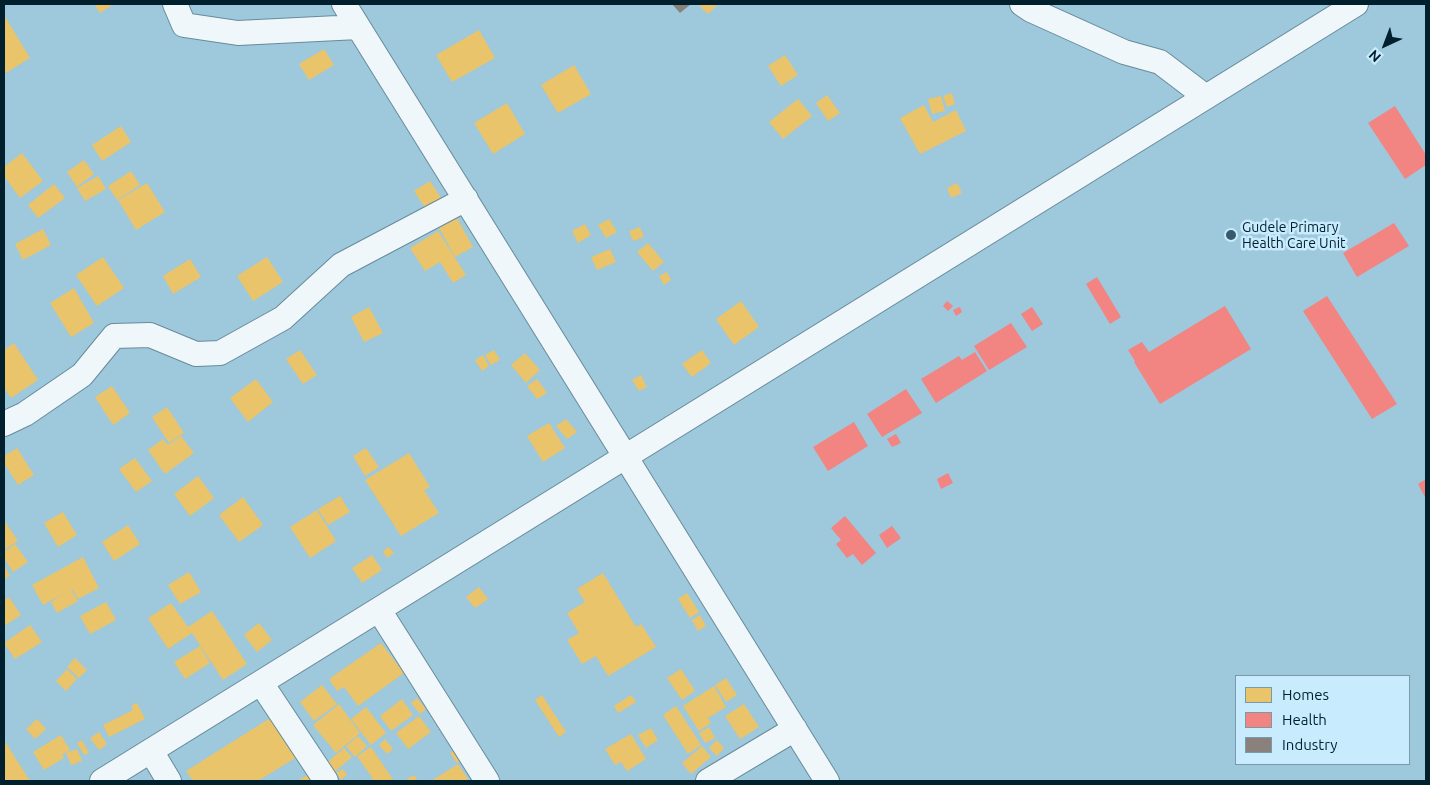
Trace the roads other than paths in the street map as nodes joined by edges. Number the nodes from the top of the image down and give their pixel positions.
1 (176, 4) edge
2 (344, 4) edge
3 (1022, 4) edge
4 (1356, 4) edge
5 (358, 27) junction
6 (1206, 97) junction
7 (466, 199) junction
8 (4, 424) edge
9 (626, 456) junction
10 (379, 610) junction
11 (261, 683) junction
12 (795, 729) junction
13 (151, 751) junction
14 (102, 781) edge
15 (169, 781) edge
16 (326, 781) edge
17 (487, 781) edge
18 (708, 781) edge
19 (827, 781) edge

1 - 5 street
2 - 5 street
3 - 6 street
4 - 6 street
5 - 7 street
6 - 9 street
7 - 8 street
7 - 9 street
9 - 10 street
9 - 12 street
10 - 11 street
10 - 17 street
11 - 13 street
11 - 16 street
12 - 18 street
12 - 19 street
13 - 14 street
13 - 15 street

